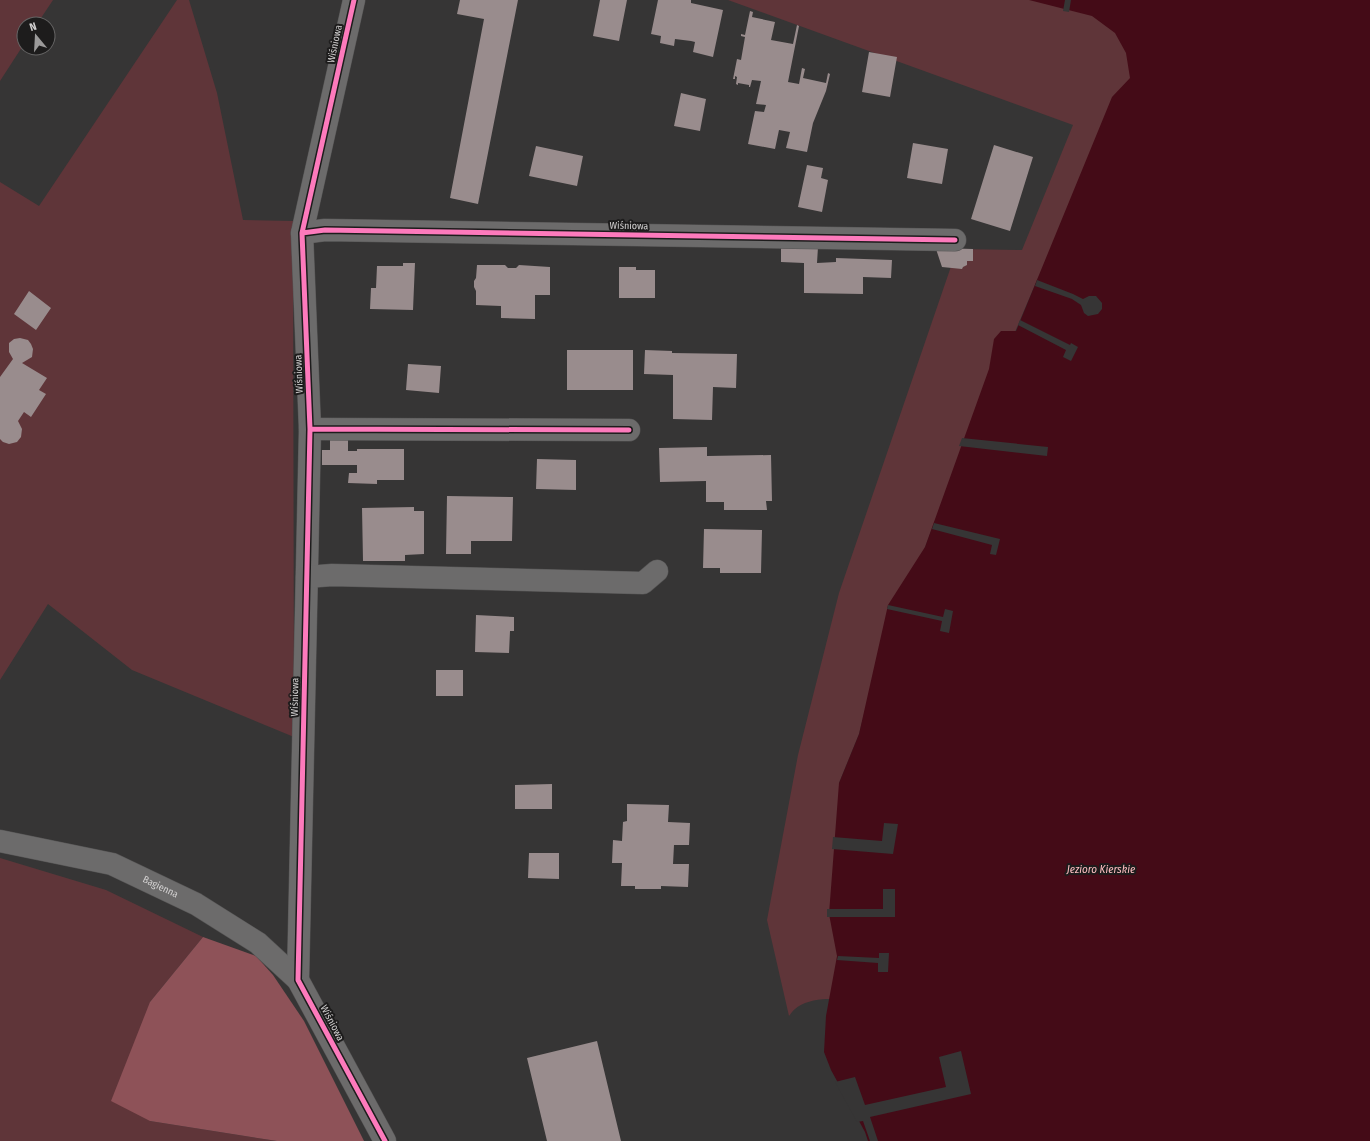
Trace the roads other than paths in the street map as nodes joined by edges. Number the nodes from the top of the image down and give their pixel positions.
1 (354, 0) edge
2 (302, 233) junction
3 (956, 240) dead end
4 (310, 429) junction
5 (629, 430) dead end
6 (657, 571) dead end
7 (307, 577) junction
8 (0, 841) edge
9 (298, 980) junction
10 (384, 1141) edge

1 - 2 street, Wiśniowa
2 - 3 street, Wiśniowa
2 - 4 street, Wiśniowa
4 - 5 street
4 - 7 street, Wiśniowa
6 - 7 street
7 - 9 street, Wiśniowa
8 - 9 street, Bagienna
9 - 10 street, Wiśniowa

